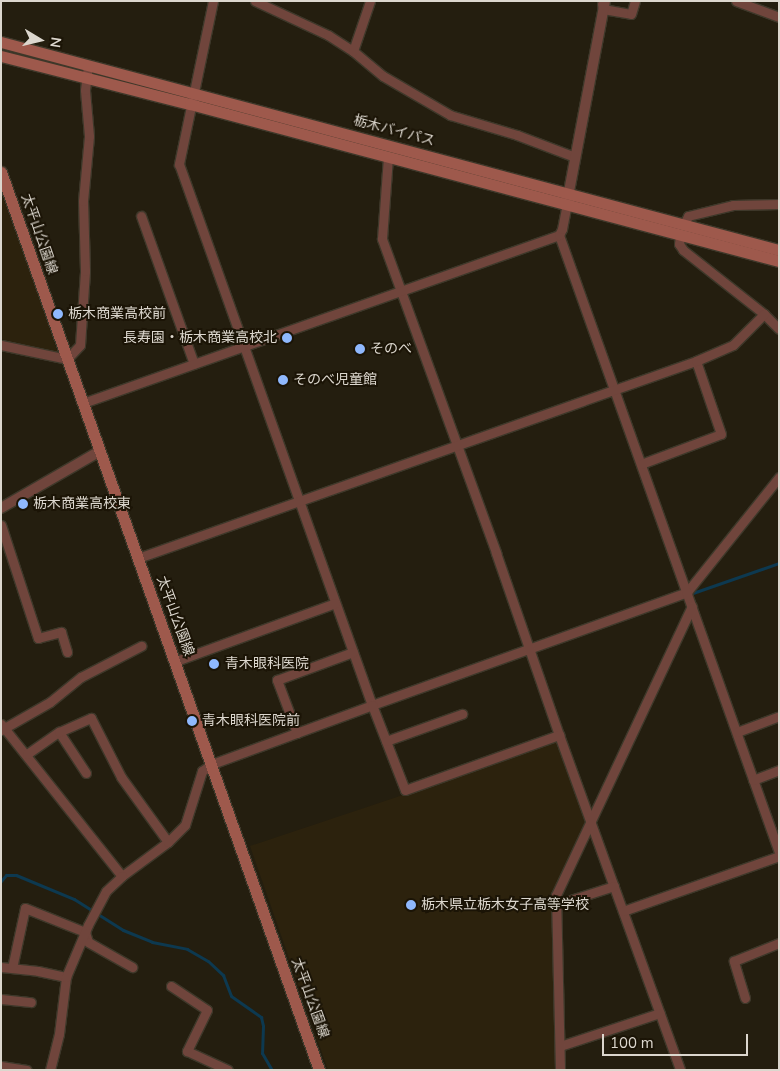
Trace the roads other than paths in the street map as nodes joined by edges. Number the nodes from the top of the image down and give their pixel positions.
1 (212, 1) edge
2 (255, 1) edge
3 (370, 1) edge
4 (635, 1) edge
5 (736, 1) edge
6 (603, 4) edge
7 (779, 17) edge
8 (1, 42) edge
9 (353, 51) junction
10 (1, 56) edge
11 (88, 66) junction
12 (86, 78) junction
13 (192, 99) junction
14 (388, 157) junction
15 (575, 157) junction
16 (1, 172) edge
17 (569, 192) junction
18 (567, 204) junction
19 (779, 204) edge
20 (141, 216) dead end
21 (682, 230) junction
22 (559, 234) junction
23 (779, 250) edge
24 (779, 261) edge
25 (402, 291) junction
26 (764, 314) junction
27 (779, 329) edge
28 (1, 345) edge
29 (245, 346) junction
30 (67, 359) junction
31 (696, 361) junction
32 (194, 364) junction
33 (615, 391) junction
34 (83, 403) junction
35 (457, 447) junction
36 (100, 450) junction
37 (641, 464) junction
38 (779, 477) edge
39 (300, 501) junction
40 (1, 508) edge
41 (1, 525) edge
42 (138, 558) junction
43 (687, 592) junction
44 (335, 603) junction
45 (692, 606) junction
46 (141, 646) dead end
47 (530, 650) junction
48 (68, 652) dead end
49 (353, 652) junction
50 (176, 661) junction
51 (372, 705) junction
52 (462, 714) dead end
53 (777, 717) dead end
54 (2, 727) edge
55 (59, 732) junction
56 (736, 732) junction
57 (298, 733) junction
58 (559, 735) junction
59 (386, 741) junction
60 (27, 754) junction
61 (212, 764) junction
62 (779, 770) edge
63 (86, 772) dead end
64 (754, 780) junction
65 (591, 819) junction
66 (168, 842) junction
67 (779, 852) edge
68 (779, 856) edge
69 (122, 876) junction
70 (614, 886) junction
71 (555, 905) junction
72 (623, 911) junction
73 (85, 932) junction
74 (779, 943) edge
75 (1, 967) edge
76 (132, 967) dead end
77 (12, 968) junction
78 (66, 977) junction
79 (171, 986) dead end
80 (745, 998) dead end
81 (1, 999) edge
82 (31, 1002) dead end
83 (660, 1013) junction
84 (560, 1046) junction
85 (1, 1066) edge
86 (27, 1070) edge
87 (50, 1070) edge
88 (228, 1070) edge
89 (319, 1070) edge
90 (560, 1070) edge
91 (680, 1070) edge

1 - 13 street
2 - 9 street
3 - 9 street
4 - 6 street
5 - 7 street
6 - 15 street
8 - 11 main road, 栃木バイパス
9 - 15 street
10 - 12 main road, 栃木バイパス
11 - 12 street
11 - 13 main road, 栃木バイパス
12 - 13 main road, 栃木バイパス
12 - 30 street
13 - 14 main road, 栃木バイパス
13 - 17 main road, 栃木バイパス
13 - 29 street
14 - 18 main road, 栃木バイパス
14 - 25 street
15 - 17 street
16 - 30 main road, 太平山公園線
17 - 18 street
17 - 21 main road, 栃木バイパス
18 - 21 main road, 栃木バイパス
18 - 22 street
19 - 21 street
20 - 32 street
21 - 23 main road, 栃木バイパス
21 - 24 main road, 栃木バイパス
21 - 26 street
22 - 25 street
22 - 33 street
25 - 29 street
25 - 35 street
26 - 27 street
26 - 31 street
28 - 30 street
29 - 32 street
29 - 39 street
30 - 34 main road, 太平山公園線
31 - 33 street
31 - 37 street
32 - 34 street
33 - 35 street
33 - 37 street
34 - 36 main road, 太平山公園線
35 - 39 street
35 - 47 street
36 - 40 street
36 - 42 main road, 太平山公園線
37 - 43 street
38 - 43 street
39 - 42 street
39 - 44 street
41 - 48 street
42 - 50 main road, 太平山公園線
43 - 45 street
43 - 47 street
44 - 49 street
44 - 50 street
45 - 56 street
45 - 65 street
46 - 54 street
47 - 51 street
47 - 58 street
49 - 51 street
49 - 57 street
50 - 61 main road, 太平山公園線
51 - 57 street
51 - 59 street
52 - 59 street
53 - 56 street
54 - 60 street
55 - 60 street
55 - 63 street
55 - 66 street
56 - 64 street
57 - 61 street
58 - 59 street
58 - 65 street
60 - 69 street
61 - 66 street
61 - 89 main road, 太平山公園線
62 - 64 street
64 - 67 street
65 - 70 street
65 - 71 street
66 - 69 street
68 - 72 street
69 - 73 street
70 - 71 street
70 - 72 street
71 - 84 street
72 - 83 street
73 - 76 street
73 - 77 street
73 - 78 street
74 - 80 street
75 - 77 street
77 - 78 street
78 - 87 street
79 - 88 street
81 - 82 street
83 - 84 street
83 - 91 street
84 - 90 street
85 - 86 street

